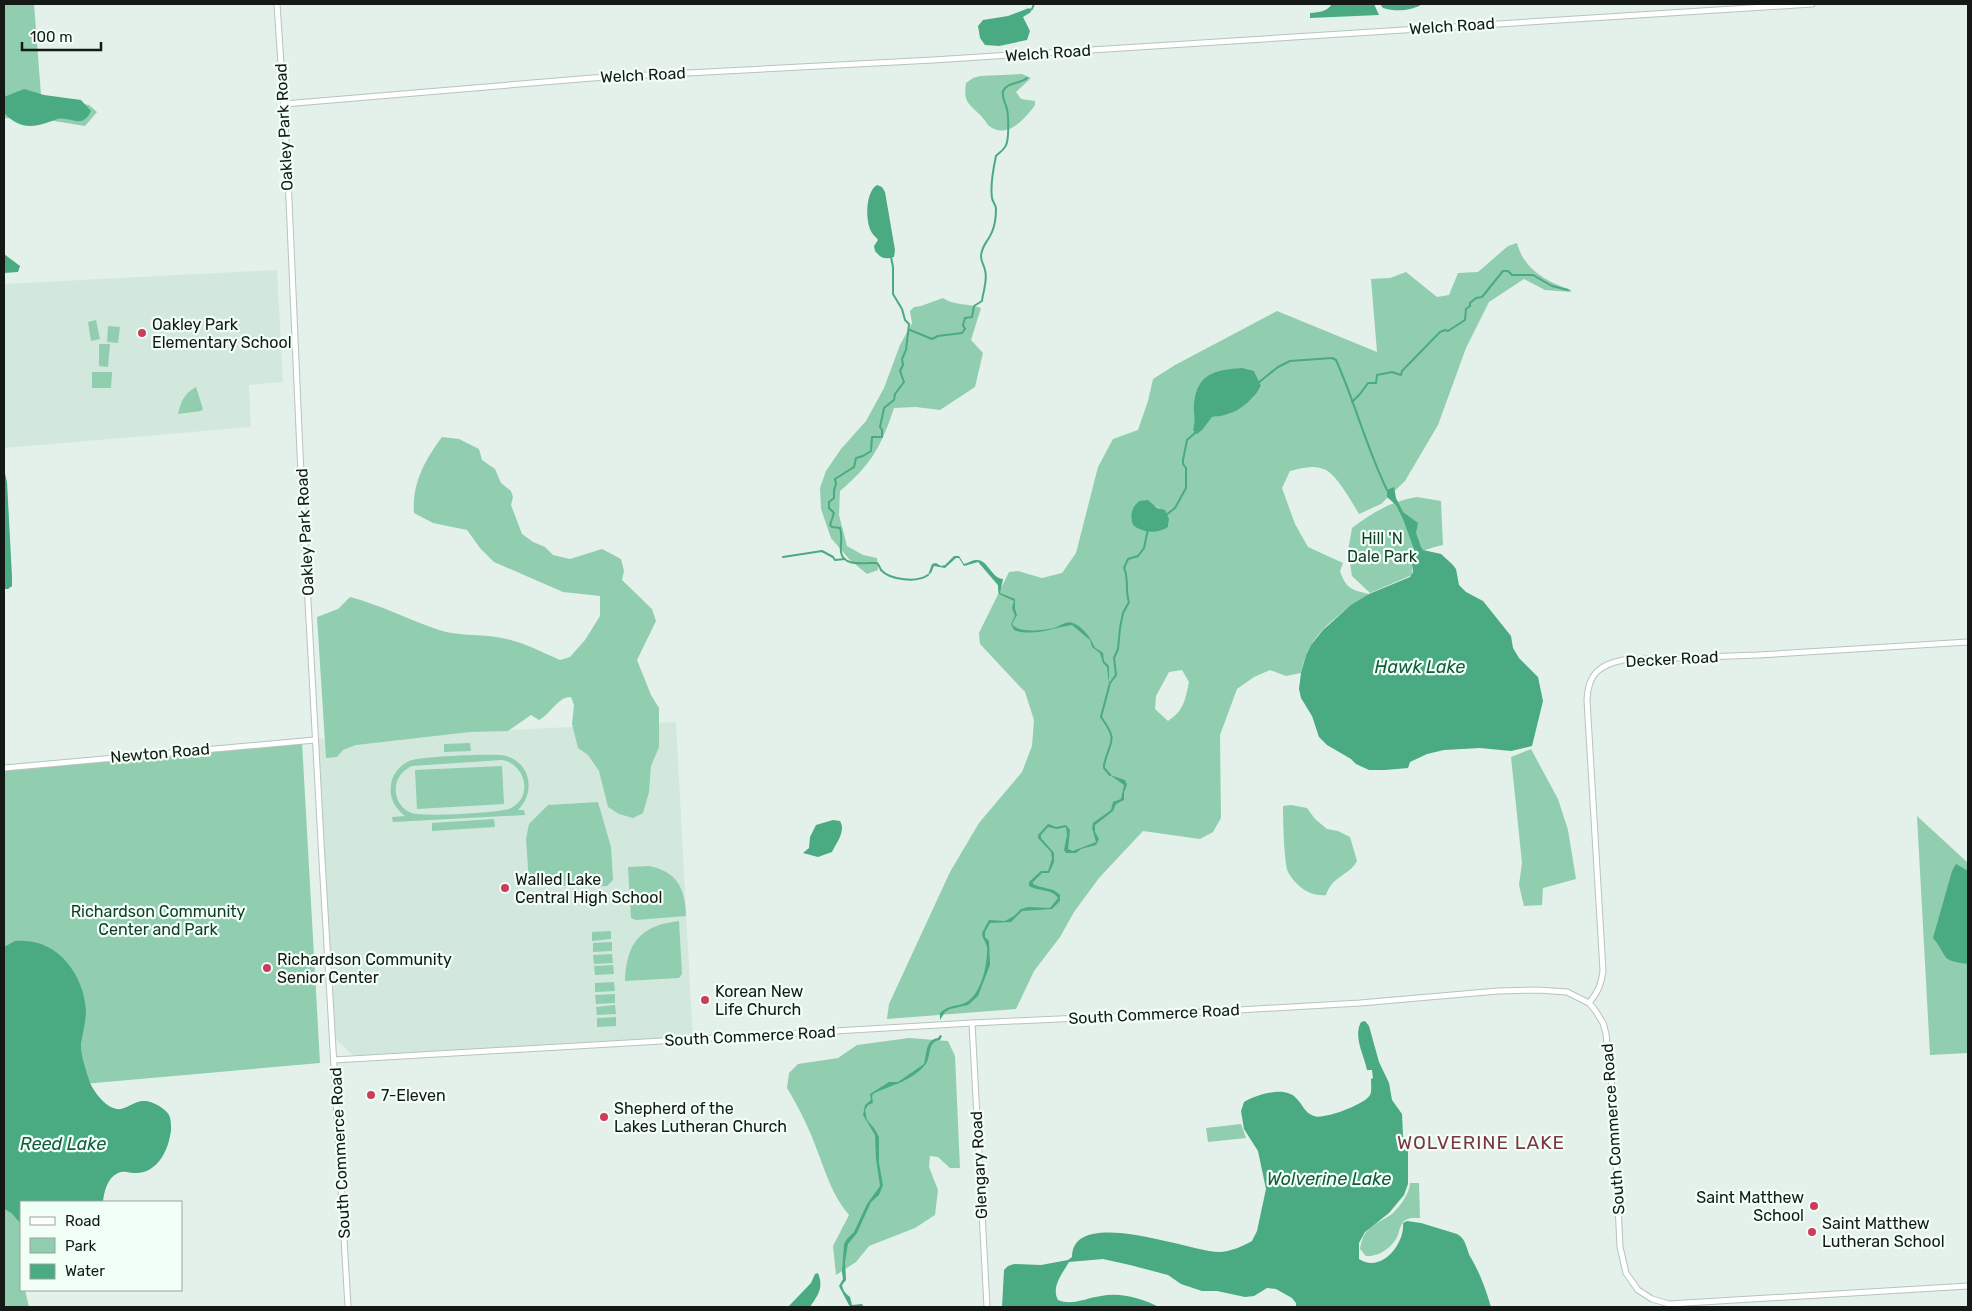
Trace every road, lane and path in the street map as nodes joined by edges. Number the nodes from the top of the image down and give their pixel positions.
1 (277, 4) edge
2 (1812, 4) edge
3 (284, 104) junction
4 (1968, 642) edge
5 (315, 740) junction
6 (4, 768) edge
7 (1588, 1003) junction
8 (972, 1023) junction
9 (334, 1060) junction
10 (1968, 1286) edge
11 (348, 1307) edge
12 (987, 1307) edge

1 - 3 street, Oakley Park Road
2 - 3 street, Welch Road
3 - 5 street, Oakley Park Road
4 - 7 street, Decker Road
5 - 6 street, Newton Road
5 - 9 street, Oakley Park Road
7 - 8 street, South Commerce Road
7 - 10 street, South Commerce Road
8 - 9 street, South Commerce Road
8 - 12 street, Glengary Road
9 - 11 street, South Commerce Road

